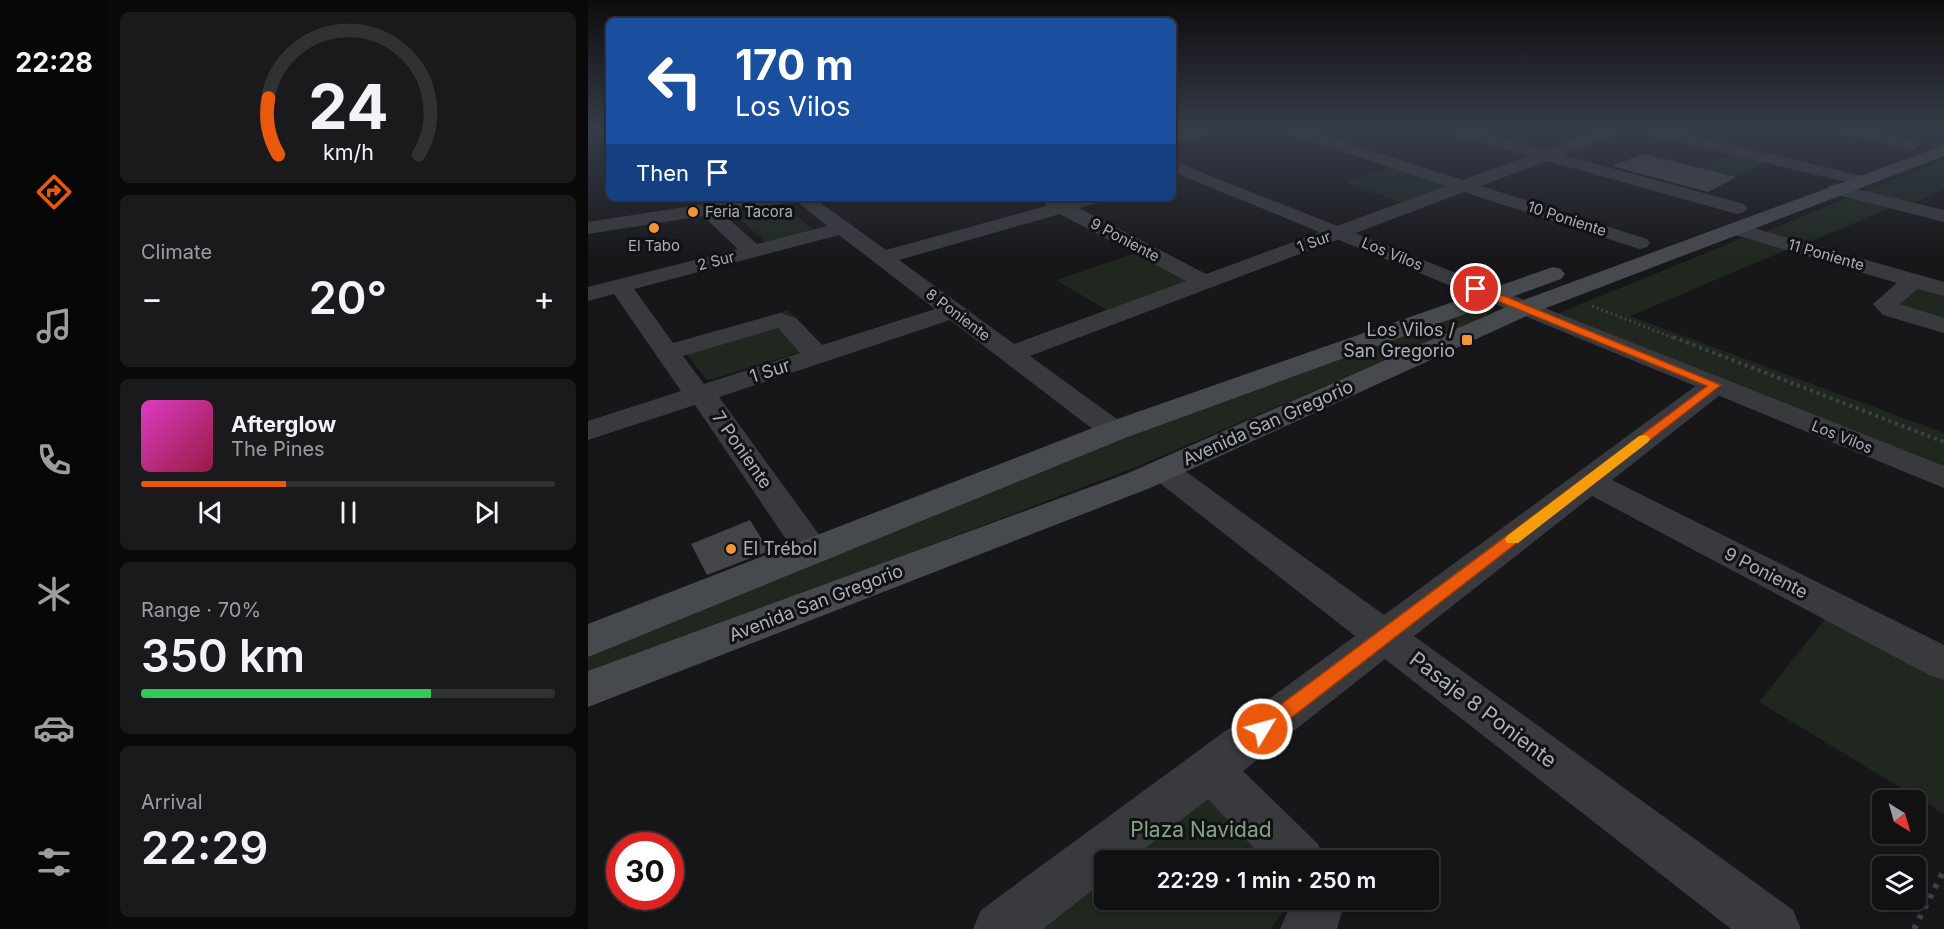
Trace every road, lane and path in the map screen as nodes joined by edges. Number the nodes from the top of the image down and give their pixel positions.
1 (1181, 172) edge
2 (1422, 172) edge
3 (1501, 172) edge
4 (1596, 172) edge
5 (1802, 172) edge
6 (1855, 172) edge
7 (1886, 172) edge
8 (1835, 182) junction
9 (1464, 186) junction
10 (635, 201) edge
11 (747, 201) edge
12 (806, 201) edge
13 (1070, 201) edge
14 (1054, 203) edge
15 (707, 209) junction
16 (1944, 216) edge
17 (1737, 218) junction
18 (1706, 219) dead end
19 (636, 221) junction
20 (588, 228) edge
21 (843, 228) junction
22 (1338, 233) junction
23 (1650, 239) joint
24 (753, 251) junction
25 (883, 258) junction
26 (1915, 280) junction
27 (1205, 282) junction
28 (620, 286) junction
29 (1944, 289) edge
30 (588, 294) edge
31 (1493, 295) junction
32 (1583, 303) dead end
33 (1524, 308) junction
34 (952, 310) junction
35 (1944, 326) edge
36 (667, 352) junction
37 (1010, 354) junction
38 (817, 355) junction
39 (1715, 385) junction
40 (699, 394) junction
41 (588, 431) edge
42 (1114, 431) junction
43 (1944, 442) edge
44 (1163, 470) junction
45 (1944, 478) edge
46 (1589, 481) junction
47 (813, 551) junction
48 (1384, 636) junction
49 (588, 641) edge
50 (1944, 664) edge
51 (588, 689) edge
52 (1209, 769) junction
53 (1289, 850) edge
54 (1944, 870) edge
55 (1317, 910) edge
56 (1000, 929) edge
57 (1307, 929) edge
58 (1774, 929) edge
59 (1914, 929) edge

1 - 22 street, Los Vilos
2 - 9 street, 10 Poniente
3 - 9 street, 1 Sur
4 - 17 street, 11 Poniente
5 - 8 street
6 - 8 main road, Avenida San Gregorio
7 - 8 main road, Avenida San Gregorio
8 - 16 street
8 - 17 main road, Avenida San Gregorio
8 - 17 main road, Avenida San Gregorio
9 - 22 street, 1 Sur
9 - 23 street, 10 Poniente
10 - 19 street
11 - 15 street
12 - 21 street, 8 Poniente
13 - 14 street
14 - 25 street
14 - 27 street, 9 Poniente
15 - 19 street
15 - 24 street
17 - 18 main road, Avenida San Gregorio
17 - 26 street, 11 Poniente
17 - 33 main road, Avenida San Gregorio
19 - 20 street
21 - 24 street, 2 Sur
21 - 25 street, 8 Poniente
22 - 27 street, 1 Sur
22 - 31 street, Los Vilos
23 - 31 main road, Avenida San Gregorio
24 - 28 street, 2 Sur
25 - 34 street, 8 Poniente
26 - 29 street, 11 Poniente
26 - 35 street
27 - 37 street, 1 Sur
28 - 30 street, 2 Sur
28 - 36 street, 7 Poniente
31 - 33 street, Los Vilos
31 - 42 main road, Avenida San Gregorio
32 - 43 path
33 - 39 street, Los Vilos
33 - 44 main road, Avenida San Gregorio
34 - 37 street, 8 Poniente
34 - 38 street, 1 Sur
36 - 38 street
36 - 40 street, 7 Poniente
37 - 42 street, 8 Poniente
38 - 40 street, 1 Sur
39 - 45 street, Los Vilos
39 - 46 street
40 - 41 street, 1 Sur
40 - 47 street, 7 Poniente
42 - 47 main road, Avenida San Gregorio
44 - 48 street, Pasaje 8 Poniente
44 - 51 main road, Avenida San Gregorio
46 - 48 street
46 - 50 street, 9 Poniente
47 - 49 main road, Avenida San Gregorio
48 - 52 street
48 - 58 street, Pasaje 8 Poniente
52 - 53 street
52 - 56 street
54 - 59 path
55 - 57 street

